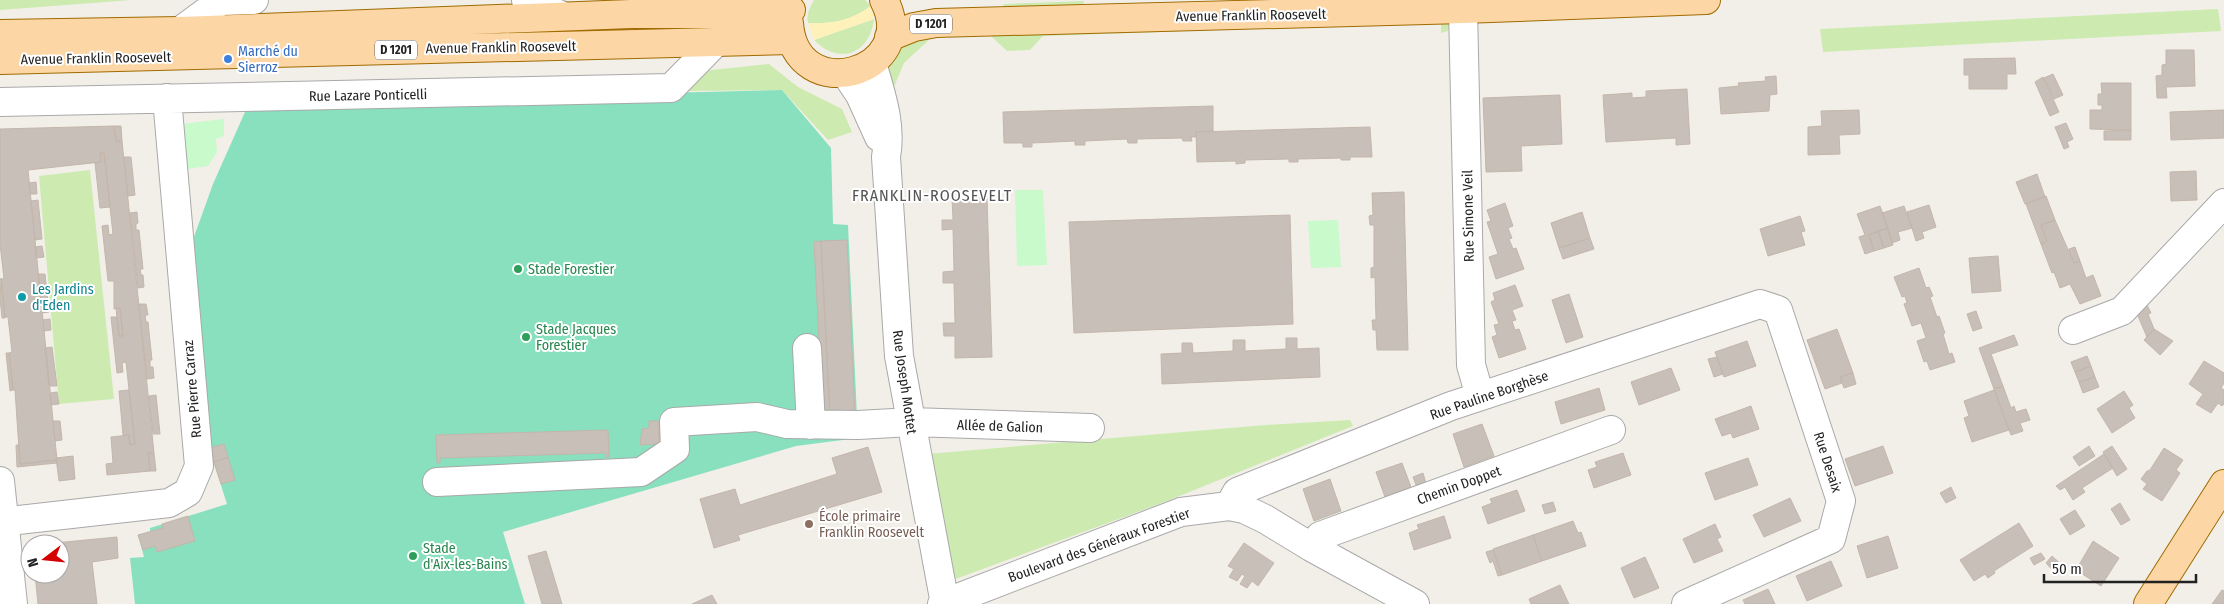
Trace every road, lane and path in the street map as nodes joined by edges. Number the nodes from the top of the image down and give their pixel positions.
1 (254, 0) edge
2 (526, 0) edge
3 (884, 0) edge
4 (1706, 0) edge
5 (793, 5) edge
6 (563, 16) junction
7 (1463, 22) junction
8 (94, 32) junction
9 (180, 32) junction
10 (0, 34) edge
11 (889, 37) junction
12 (792, 40) junction
13 (716, 42) junction
14 (0, 45) edge
15 (0, 60) edge
16 (872, 63) junction
17 (846, 74) junction
18 (167, 98) junction
19 (0, 102) edge
20 (886, 157) junction
21 (2224, 203) edge
22 (1760, 304) joint
23 (2073, 330) dead end
24 (808, 348) dead end
25 (1480, 396) junction
26 (911, 422) junction
27 (811, 425) junction
28 (1090, 428) dead end
29 (1611, 430) dead end
30 (0, 481) edge
31 (437, 482) dead end
32 (2224, 484) edge
33 (1229, 506) junction
34 (2, 522) edge
35 (1311, 547) junction
36 (13, 604) edge
37 (944, 604) edge
38 (1415, 604) edge
39 (1686, 604) edge
40 (2148, 604) edge

1 - 9 street
2 - 6 street
3 - 11 main road
4 - 7 main road, Avenue Franklin Roosevelt / D 1201
5 - 6 main road, Avenue Franklin Roosevelt / D 1201
5 - 12 main road
6 - 9 main road, Avenue Franklin Roosevelt / D 1201
7 - 11 main road, Avenue Franklin Roosevelt / D 1201
7 - 25 street, Rue Simone Veil
8 - 9 main road, Avenue Franklin Roosevelt / D 1201
8 - 10 main road, Avenue Franklin Roosevelt / D 1201
8 - 14 street
11 - 16 main road
12 - 13 main road, Avenue Franklin Roosevelt / D 1201
12 - 17 main road
13 - 15 main road, Avenue Franklin Roosevelt / D 1201
13 - 18 street, Rue Lazare Ponticelli
16 - 17 main road
16 - 20 street, Rue Joseph Mottet
17 - 20 street, Rue Joseph Mottet
18 - 19 street, Rue Lazare Ponticelli
18 - 34 street, Rue Pierre Carraz
20 - 26 street, Rue Joseph Mottet
21 - 23 street
22 - 25 street, Rue Pauline Borghèse
22 - 39 street, Rue Desaix
24 - 27 street
25 - 33 street, Rue Pauline Borghèse
26 - 27 street, Allée de Galion
26 - 28 street, Allée de Galion
26 - 37 street, Rue Joseph Mottet
27 - 31 street, Allée de Galion
29 - 35 street, Chemin Doppet
30 - 34 street
32 - 40 main road
33 - 35 street, Boulevard des Généraux Forestier
33 - 37 street, Boulevard des Généraux Forestier
34 - 36 street
35 - 38 street, Boulevard des Généraux Forestier

